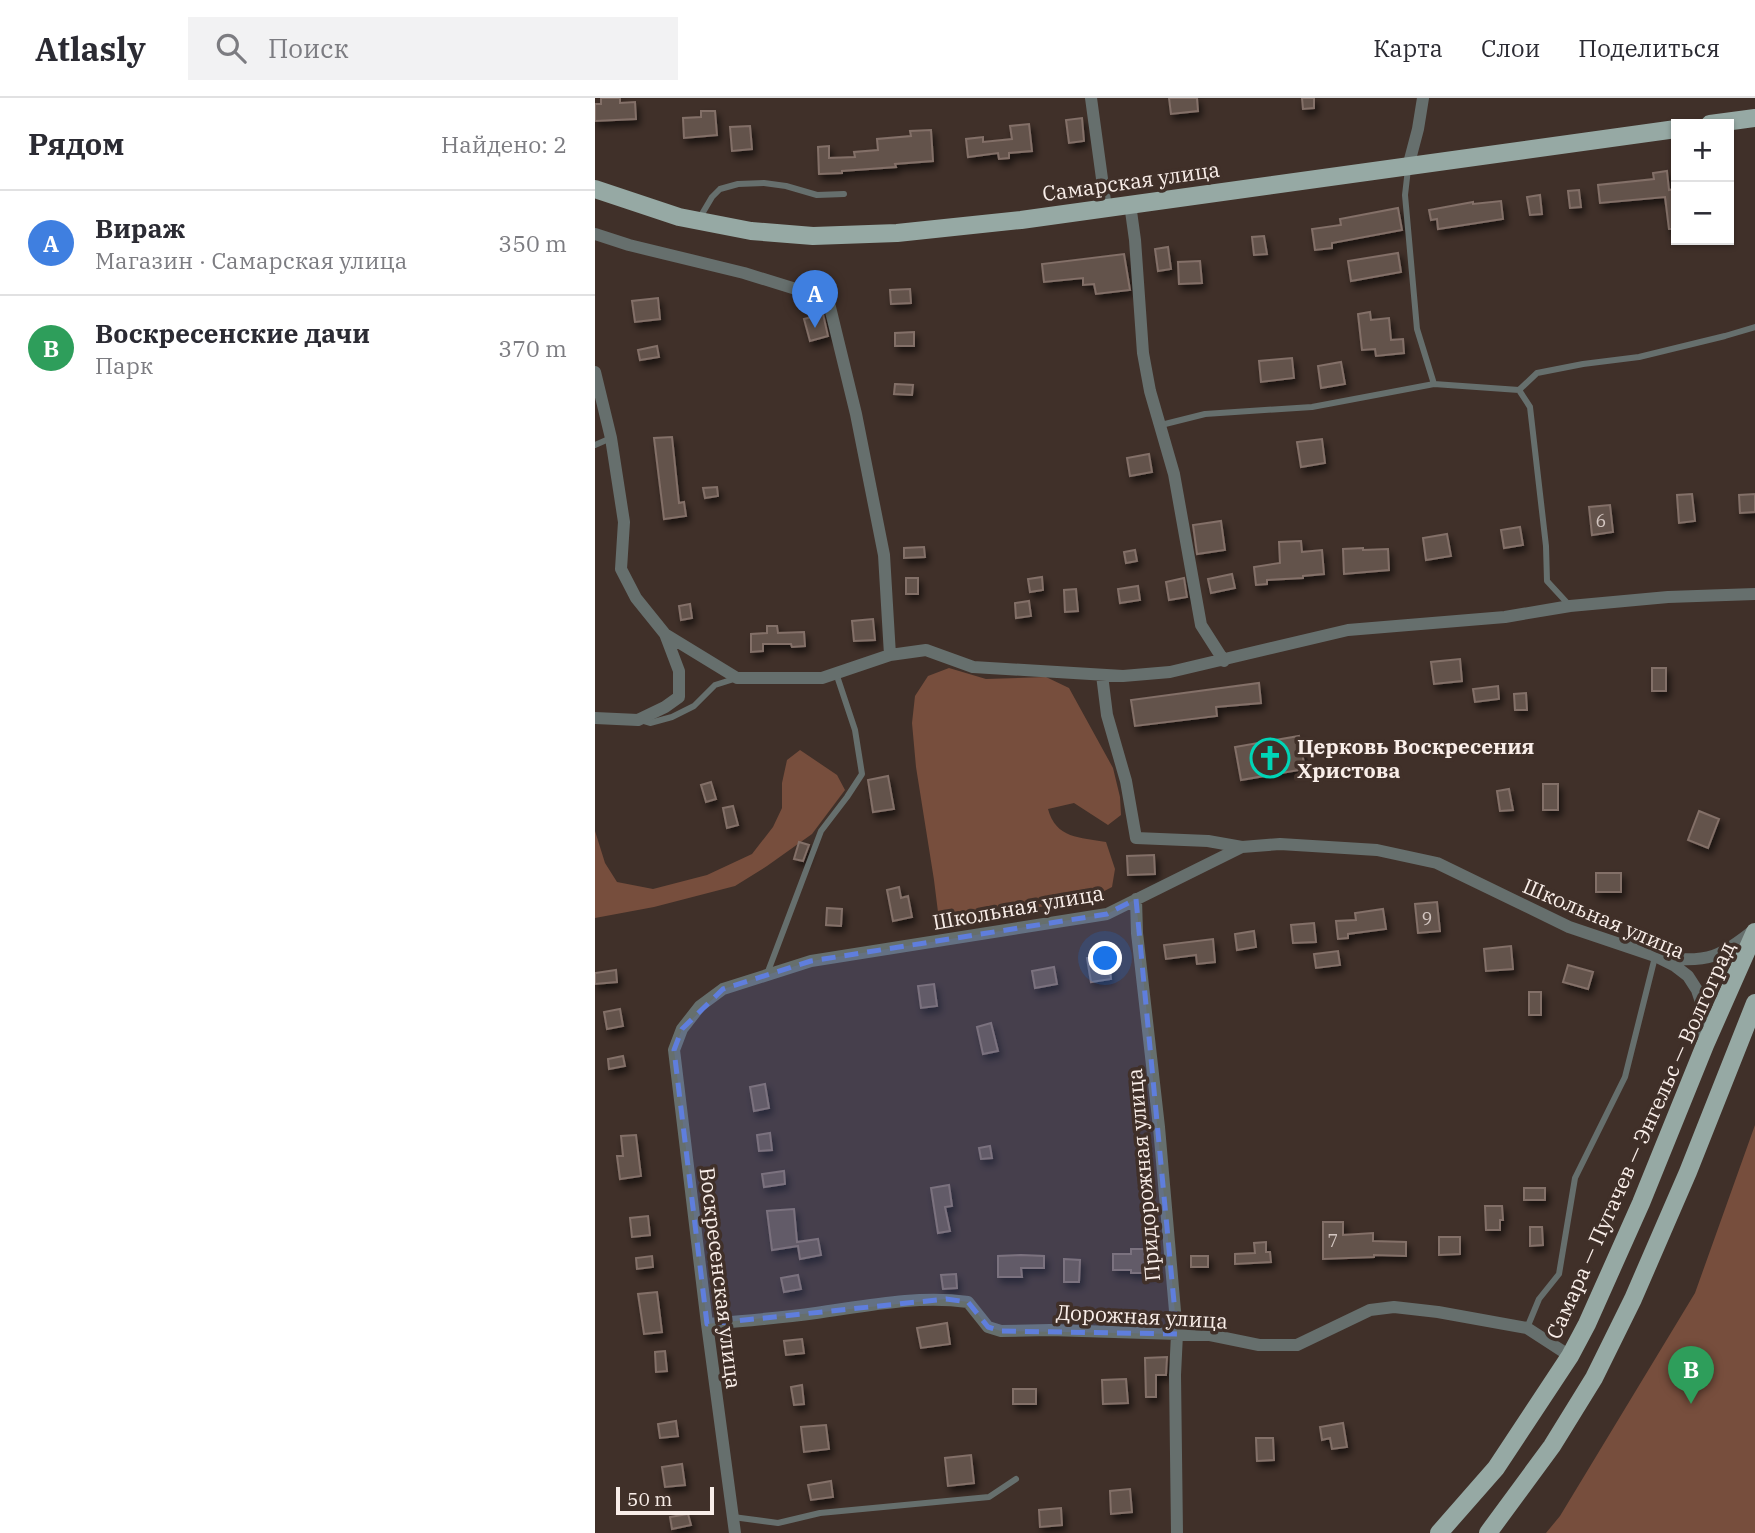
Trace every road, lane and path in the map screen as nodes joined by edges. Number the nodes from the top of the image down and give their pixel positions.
1 (1091, 98) edge
2 (1423, 98) edge
3 (1755, 118) edge
4 (1734, 121) edge
5 (1671, 130) edge
6 (1408, 167) junction
7 (595, 189) edge
8 (844, 194) dead end
9 (1130, 204) junction
10 (1106, 208) junction
11 (698, 221) junction
12 (595, 234) edge
13 (1755, 327) edge
14 (595, 372) edge
15 (1434, 384) junction
16 (1519, 390) junction
17 (1161, 425) junction
18 (611, 438) junction
19 (595, 445) edge
20 (1755, 594) edge
21 (1570, 606) junction
22 (665, 634) junction
23 (890, 655) junction
24 (1224, 661) junction
25 (836, 673) junction
26 (1102, 675) junction
27 (737, 678) junction
28 (595, 718) edge
29 (638, 720) junction
30 (1242, 847) junction
31 (1136, 899) junction
32 (1755, 931) edge
33 (1655, 956) junction
34 (767, 975) junction
35 (1755, 1003) edge
36 (682, 1029) joint
37 (1705, 1045) junction
38 (707, 1324) junction
39 (1527, 1328) junction
40 (1177, 1334) junction
41 (1570, 1356) junction
42 (1016, 1479) dead end
43 (733, 1517) junction
44 (735, 1533) edge
45 (1177, 1533) edge
46 (1440, 1533) edge
47 (1488, 1533) edge

1 - 10 street
2 - 6 street
3 - 4 main road
5 - 6 main road, Самарская улица
6 - 9 main road, Самарская улица
6 - 15 lane
7 - 11 main road, Самарская улица
8 - 11 lane
9 - 10 main road, Самарская улица
9 - 17 street
10 - 11 main road, Самарская улица
12 - 23 street
13 - 16 lane
14 - 18 street
15 - 16 lane
15 - 17 lane
16 - 21 lane
17 - 24 street
18 - 19 lane
18 - 22 street
20 - 21 street
21 - 24 street
22 - 27 street
22 - 29 street
23 - 25 street
23 - 26 street
24 - 26 street
25 - 27 street
25 - 34 lane
26 - 30 street
27 - 29 lane
28 - 29 street
30 - 31 street, Школьная улица
30 - 33 street, Школьная улица
31 - 34 street, Школьная улица
31 - 40 street, Придорожная улица
32 - 33 street
32 - 37 main road, Самара — Пугачев — Энгельс — Волгоград
33 - 37 street, Школьная улица
33 - 39 lane
34 - 36 street, Школьная улица
35 - 47 main road
36 - 38 street, Воскресенская улица
37 - 41 main road, Самара — Пугачев — Энгельс — Волгоград
38 - 40 street, Дорожная улица
38 - 43 street, Воскресенская улица
39 - 40 street, Дорожная улица
39 - 41 street, Дорожная улица
40 - 45 street, Придорожная улица
41 - 46 main road, Самара — Пугачев — Энгельс — Волгоград
42 - 43 lane
43 - 44 street, Воскресенская улица

